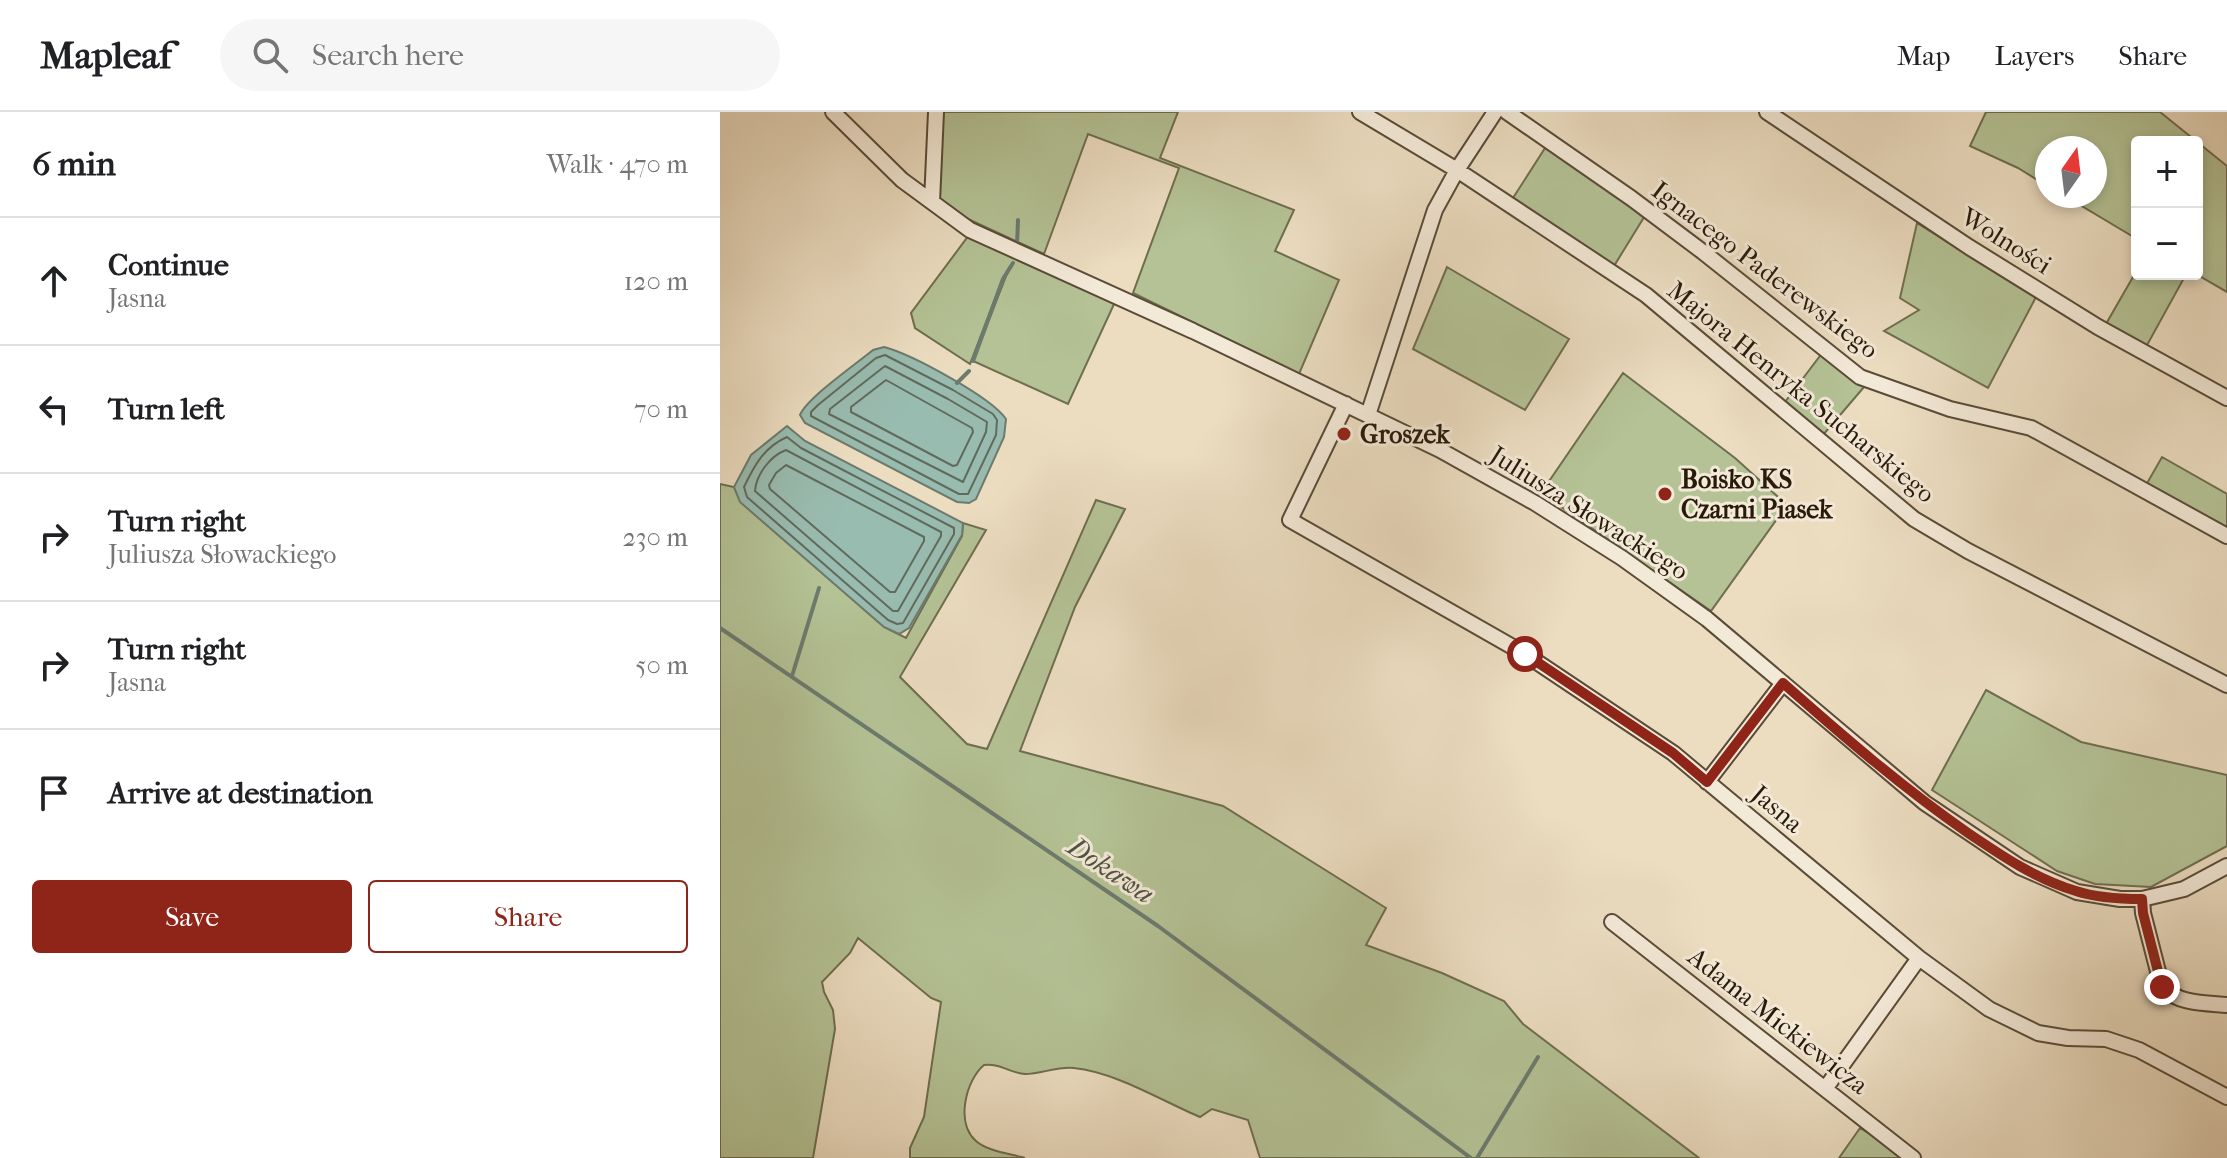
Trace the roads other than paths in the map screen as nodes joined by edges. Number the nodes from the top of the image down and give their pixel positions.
1 (833, 112) edge
2 (936, 112) edge
3 (1360, 112) edge
4 (1495, 112) edge
5 (1507, 112) edge
6 (1767, 112) edge
7 (1457, 170) junction
8 (932, 202) junction
9 (2227, 398) edge
10 (1346, 404) junction
11 (1368, 415) junction
12 (2227, 536) edge
13 (1783, 683) junction
14 (2227, 685) edge
15 (1707, 782) junction
16 (2227, 866) edge
17 (2142, 899) junction
18 (1612, 922) dead end
19 (1919, 958) junction
20 (2227, 1005) edge
21 (1825, 1089) junction
22 (2227, 1097) edge
23 (1913, 1158) edge

1 - 8 street, Juliusza Słowackiego
2 - 8 street
3 - 7 street, Majora Henryka Sucharskiego
4 - 7 street
5 - 12 street, Ignacego Paderewskiego
6 - 9 street, Wolności
7 - 11 street
7 - 14 street, Majora Henryka Sucharskiego
8 - 10 street, Juliusza Słowackiego
10 - 11 street, Juliusza Słowackiego
10 - 15 street, Jasna
11 - 13 street, Juliusza Słowackiego
13 - 15 street
13 - 17 street, Juliusza Słowackiego
15 - 19 street, Jasna
16 - 17 street, Juliusza Słowackiego
17 - 20 street
18 - 21 street, Adama Mickiewicza
19 - 21 street
19 - 22 street, Jasna
21 - 23 street, Adama Mickiewicza

